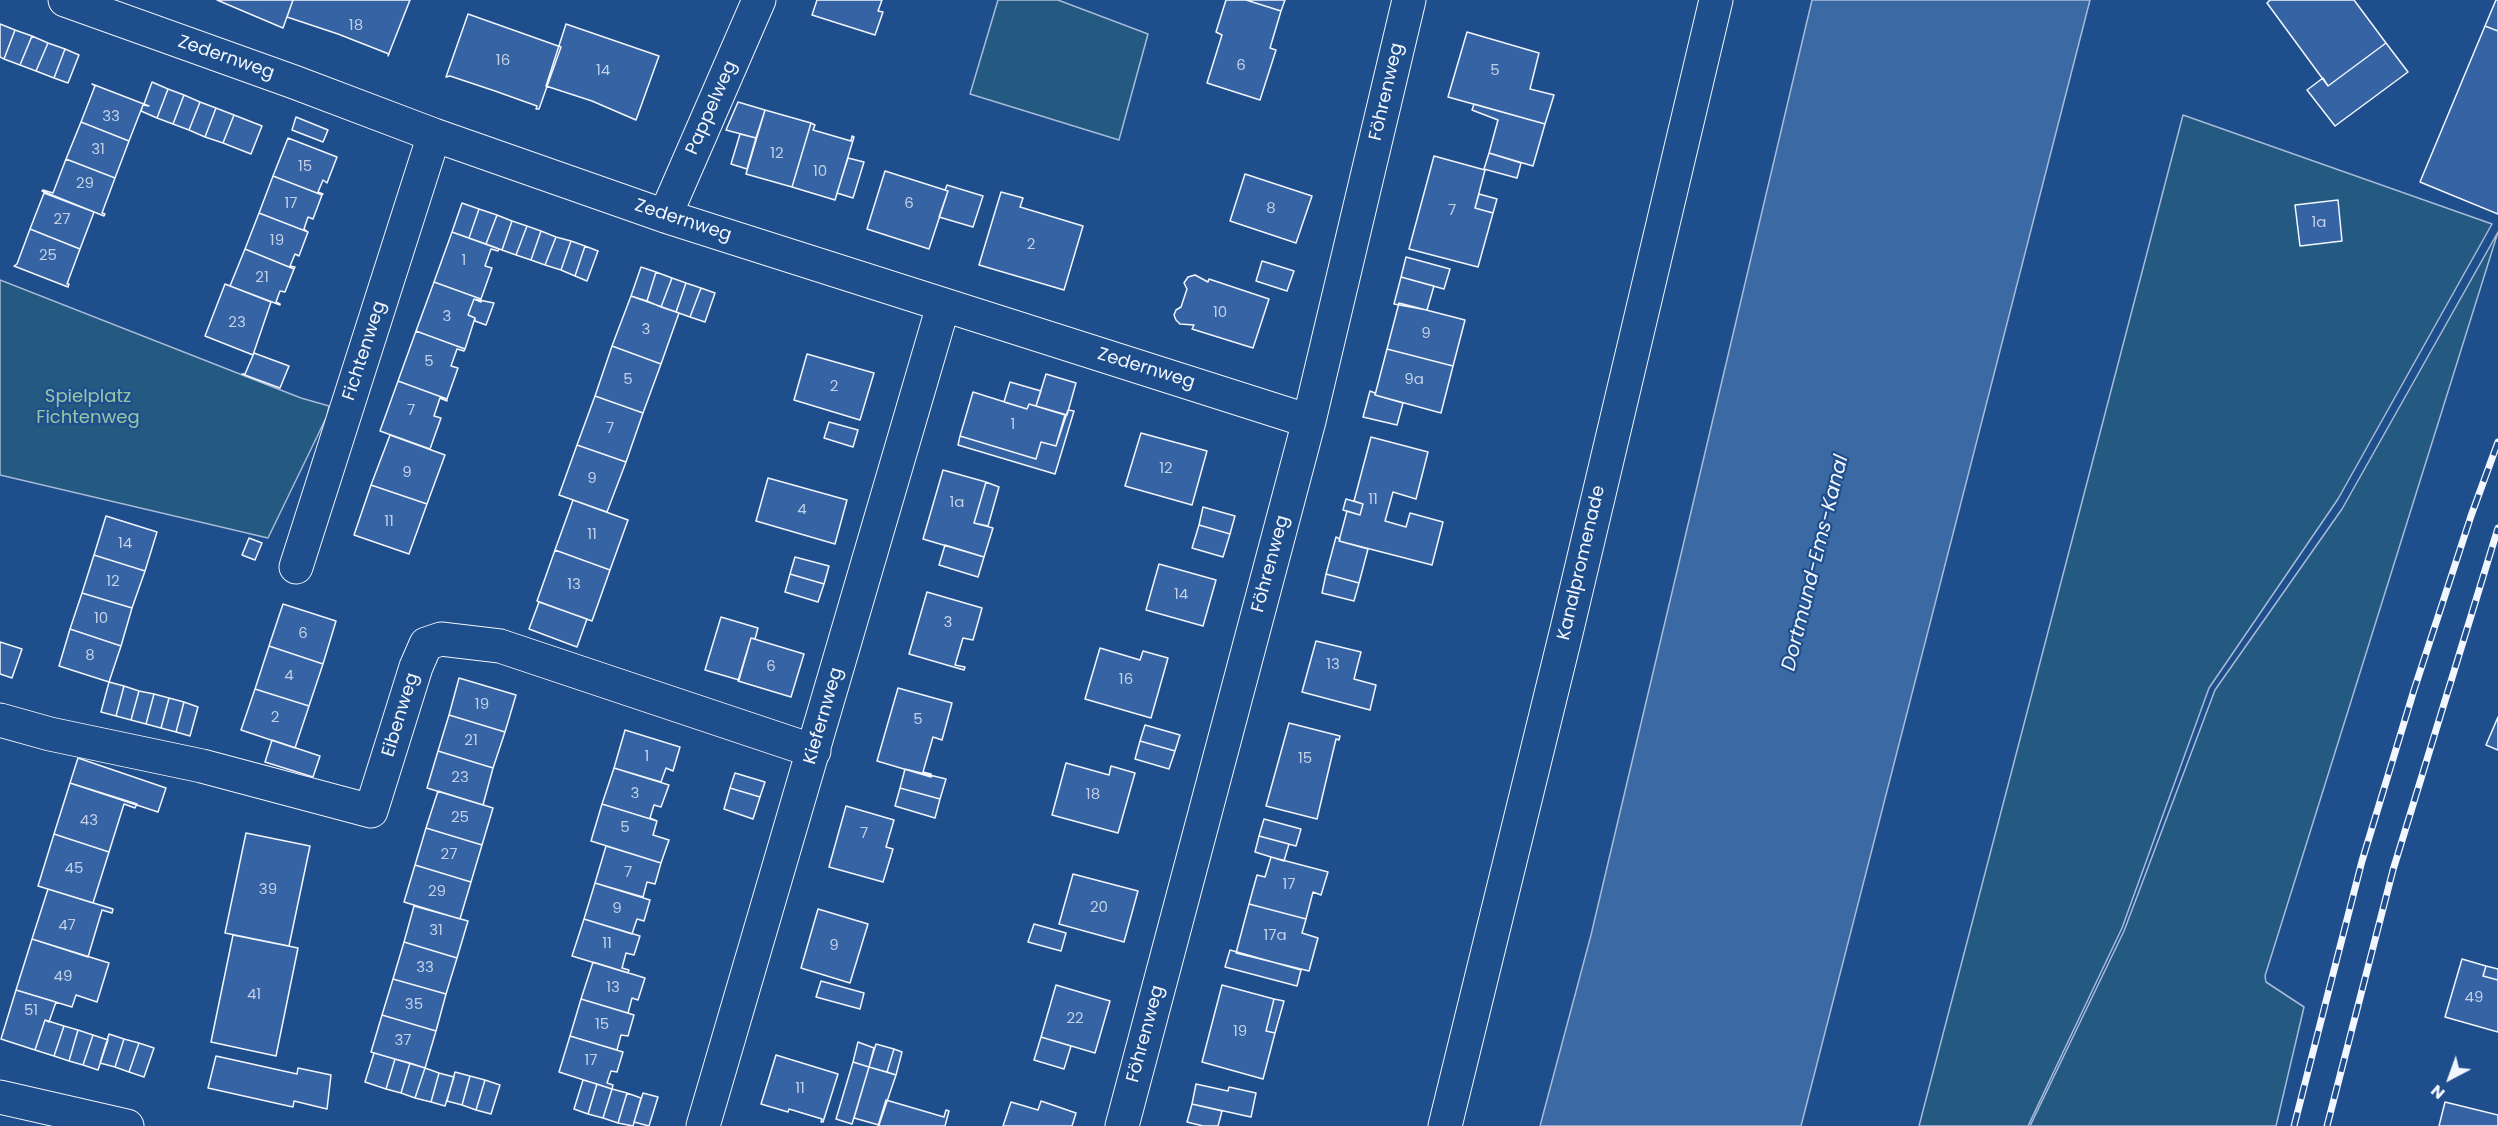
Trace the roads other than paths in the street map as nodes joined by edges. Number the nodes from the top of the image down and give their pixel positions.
1 (65, 0) edge
2 (759, 0) edge
3 (1409, 0) edge
4 (1716, 0) edge
5 (434, 135) junction
6 (665, 216) junction
7 (943, 306) junction
8 (1309, 421) junction
9 (296, 567) dead end
10 (0, 720) edge
11 (814, 751) junction
12 (0, 1097) edge
13 (127, 1126) edge
14 (703, 1126) edge
15 (1122, 1126) edge
16 (1445, 1126) edge

1 - 5 street, Zedernweg
2 - 6 street, Pappelweg
3 - 8 street, Föhrenweg
4 - 16 street, Kanalpromenade
5 - 6 street, Zedernweg
5 - 9 street, Fichtenweg
6 - 7 street, Zedernweg
7 - 8 street, Zedernweg
7 - 11 street, Kiefernweg
8 - 15 street, Föhrenweg
10 - 11 street, Eibenweg
11 - 14 street, Kiefernweg
12 - 13 street

